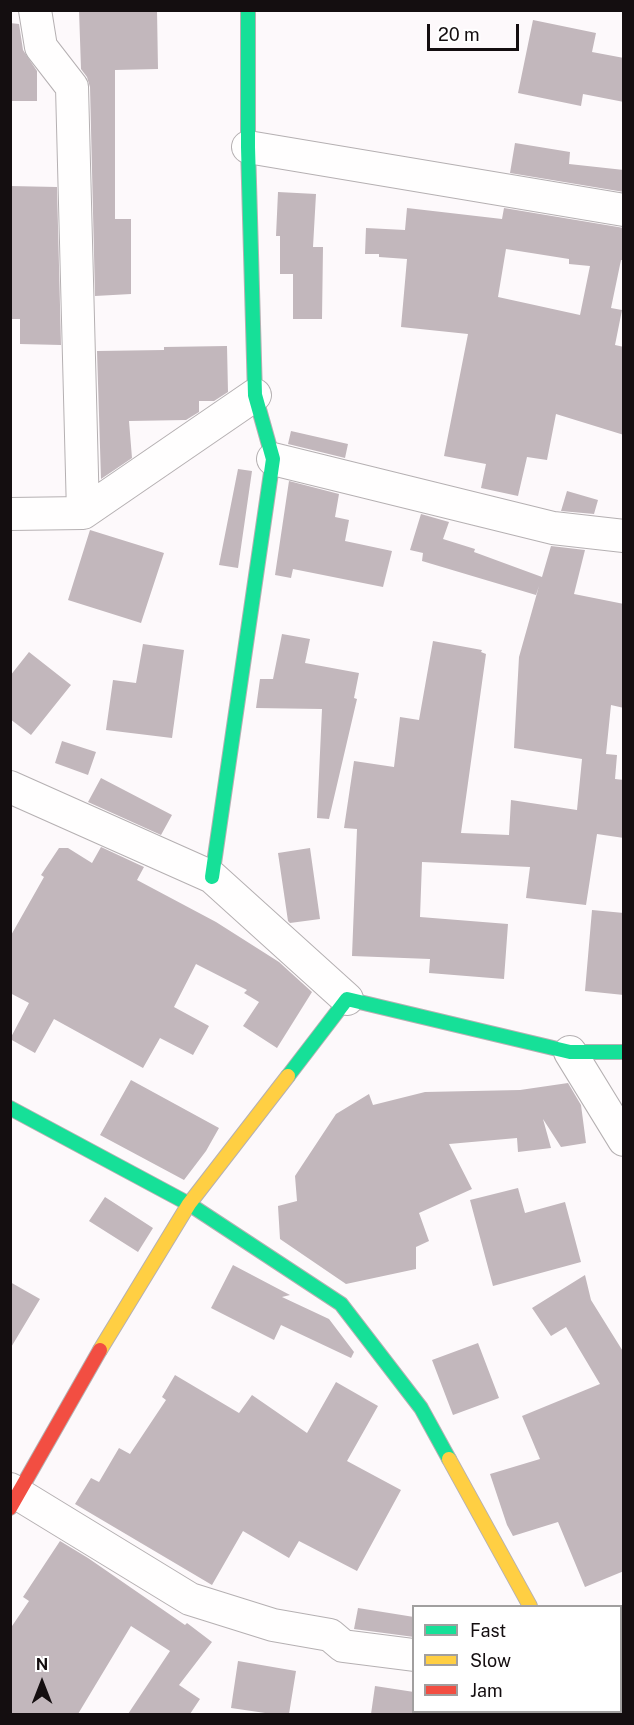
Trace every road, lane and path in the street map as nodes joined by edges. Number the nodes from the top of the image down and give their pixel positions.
1 (35, 10) edge
2 (248, 10) edge
3 (248, 147) junction
4 (624, 210) edge
5 (255, 395) junction
6 (273, 459) junction
7 (83, 513) junction
8 (10, 514) edge
9 (624, 536) edge
10 (10, 787) edge
11 (212, 877) junction
12 (347, 999) junction
13 (570, 1052) junction
14 (624, 1052) edge
15 (10, 1108) edge
16 (624, 1140) edge
17 (189, 1204) junction
18 (14, 1497) edge
19 (529, 1605) edge
20 (412, 1655) edge

1 - 7 street
2 - 3 street
3 - 4 street
3 - 5 street
5 - 6 street
5 - 7 street
6 - 9 street
6 - 11 street
7 - 8 street
10 - 11 street
11 - 12 street
12 - 13 street
12 - 17 street
13 - 14 street
13 - 16 street
15 - 17 street
17 - 18 street
17 - 19 street
18 - 20 street

